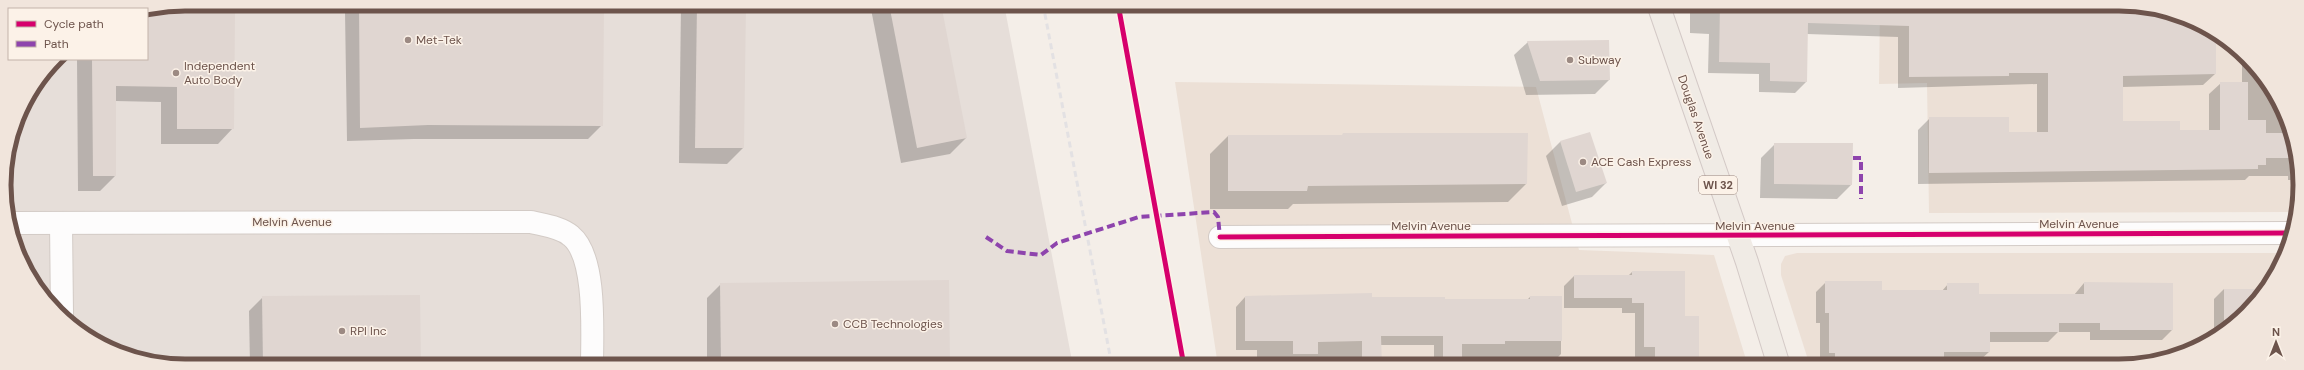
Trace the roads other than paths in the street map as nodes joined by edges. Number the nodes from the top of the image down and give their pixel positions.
1 (1660, 11) edge
2 (61, 223) junction
3 (15, 224) edge
4 (2286, 233) edge
5 (1736, 236) junction
6 (1220, 237) dead end
7 (62, 308) edge
8 (592, 359) edge
9 (1777, 359) edge

1 - 5 main road, Douglas Avenue / WI 32
2 - 3 street, Melvin Avenue
2 - 7 street
2 - 8 street, Melvin Avenue
4 - 5 street, Melvin Avenue
5 - 6 street, Melvin Avenue
5 - 9 main road, Douglas Avenue / WI 32

